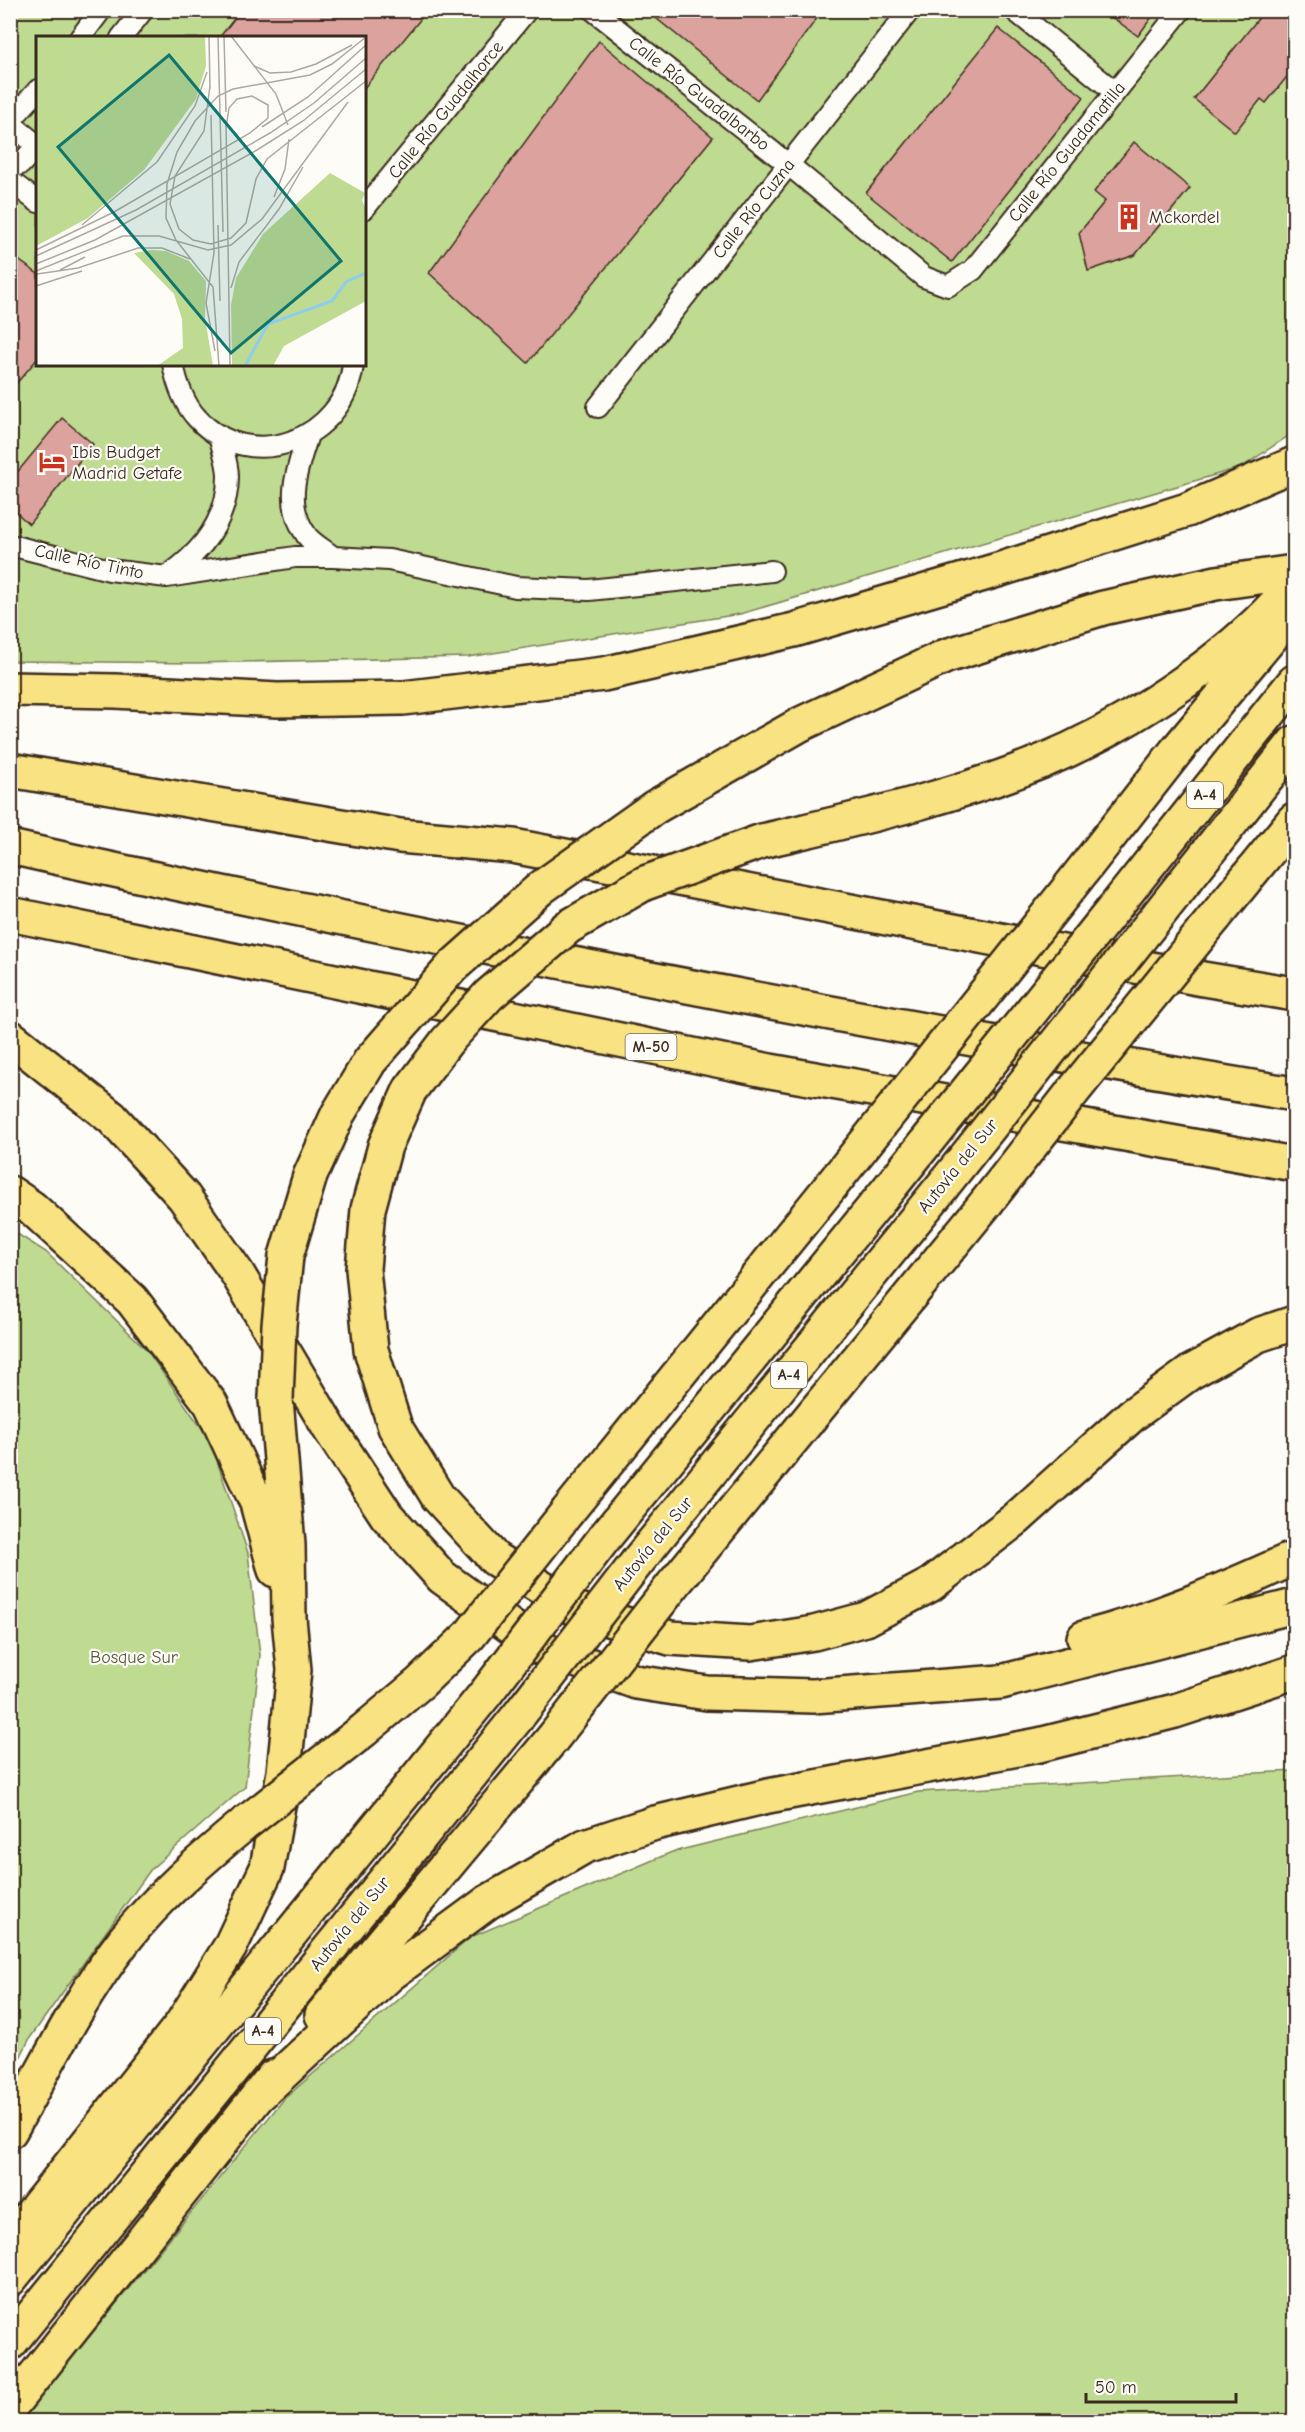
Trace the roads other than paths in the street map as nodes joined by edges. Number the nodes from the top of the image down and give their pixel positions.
1 (101, 10) edge
2 (142, 10) edge
3 (526, 10) edge
4 (593, 10) edge
5 (910, 10) edge
6 (1014, 10) edge
7 (1180, 10) edge
8 (82, 36) edge
9 (122, 36) edge
10 (36, 92) edge
11 (1115, 92) junction
12 (10, 122) edge
13 (36, 144) edge
14 (36, 146) edge
15 (789, 165) junction
16 (10, 167) edge
17 (10, 181) edge
18 (36, 200) edge
19 (366, 207) edge
20 (948, 286) joint
21 (174, 366) edge
22 (353, 366) edge
23 (598, 407) dead end
24 (219, 435) junction
25 (308, 435) junction
26 (1294, 464) edge
27 (10, 545) edge
28 (333, 557) junction
29 (772, 571) dead end
30 (1294, 573) edge
31 (167, 577) junction
32 (1294, 584) edge
33 (1294, 609) edge
34 (1294, 682) edge
35 (10, 689) edge
36 (1294, 743) edge
37 (10, 770) edge
38 (1289, 827) edge
39 (10, 847) edge
40 (10, 914) edge
41 (1294, 996) edge
42 (14, 1040) edge
43 (1294, 1094) edge
44 (1294, 1164) edge
45 (18, 1200) edge
46 (1294, 1323) edge
47 (1294, 1558) edge
48 (1294, 1606) edge
49 (289, 1618) junction
50 (1294, 1672) edge
51 (813, 1696) junction
52 (260, 2094) junction
53 (10, 2131) edge
54 (10, 2241) edge
55 (10, 2279) edge
56 (10, 2343) edge
57 (10, 2407) edge

1 - 8 street
2 - 9 street
3 - 19 street, Calle Río Guadalhorce
4 - 15 street, Calle Río Guadalbarbo
5 - 15 street, Calle Río Cuzna
6 - 11 street
7 - 11 street, Calle Río Guadamatilla
10 - 12 street
11 - 20 street, Calle Río Guadamatilla
12 - 13 street
14 - 16 street
15 - 20 street, Calle Río Guadalbarbo
15 - 23 street, Calle Río Cuzna
17 - 18 street
21 - 24 street
22 - 25 street
24 - 25 street
24 - 31 street
25 - 28 street
26 - 35 highway
27 - 31 street, Calle Río Tinto
28 - 29 street, Calle Río Tinto
28 - 31 street, Calle Río Tinto
30 - 49 highway, bridge
32 - 46 highway, bridge
33 - 53 highway, bridge
34 - 55 highway, A-4, bridge
36 - 56 highway, Autovía del Sur / A-4, bridge
37 - 41 highway
38 - 52 highway, bridge
39 - 43 highway
40 - 44 highway, M-50
42 - 51 highway
45 - 49 highway
47 - 51 highway
48 - 51 highway
49 - 54 highway
50 - 52 highway
52 - 57 highway

